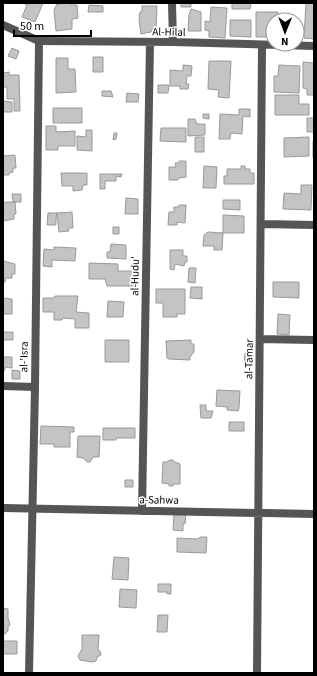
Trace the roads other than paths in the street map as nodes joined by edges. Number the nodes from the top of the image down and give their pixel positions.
1 (172, 3) edge
2 (3, 25) edge
3 (39, 41) junction
4 (150, 42) junction
5 (173, 42) junction
6 (262, 45) junction
7 (314, 46) edge
8 (262, 224) junction
9 (314, 225) edge
10 (260, 339) junction
11 (314, 340) edge
12 (3, 386) edge
13 (35, 387) junction
14 (3, 508) edge
15 (33, 508) junction
16 (142, 511) junction
17 (259, 512) junction
18 (314, 514) edge
19 (29, 673) edge
20 (257, 673) edge

1 - 5 street
2 - 3 street, Al-Hilal
3 - 4 street, Al-Hilal
3 - 13 street, al-'Isra
4 - 5 street, Al-Hilal
4 - 16 street, al-Hudu'
5 - 6 street, Al-Hilal
6 - 7 street, Al-Hilal
6 - 8 street, al-Tamar
8 - 9 street
8 - 10 street, al-Tamar
10 - 11 street
10 - 17 street, al-Tamar
12 - 13 street
13 - 15 street, al-'Isra
14 - 15 street, a-Sahwa
15 - 16 street, a-Sahwa
15 - 19 street, al-'Isra
16 - 17 street, a-Sahwa
17 - 18 street, a-Sahwa
17 - 20 street, al-Tamar

